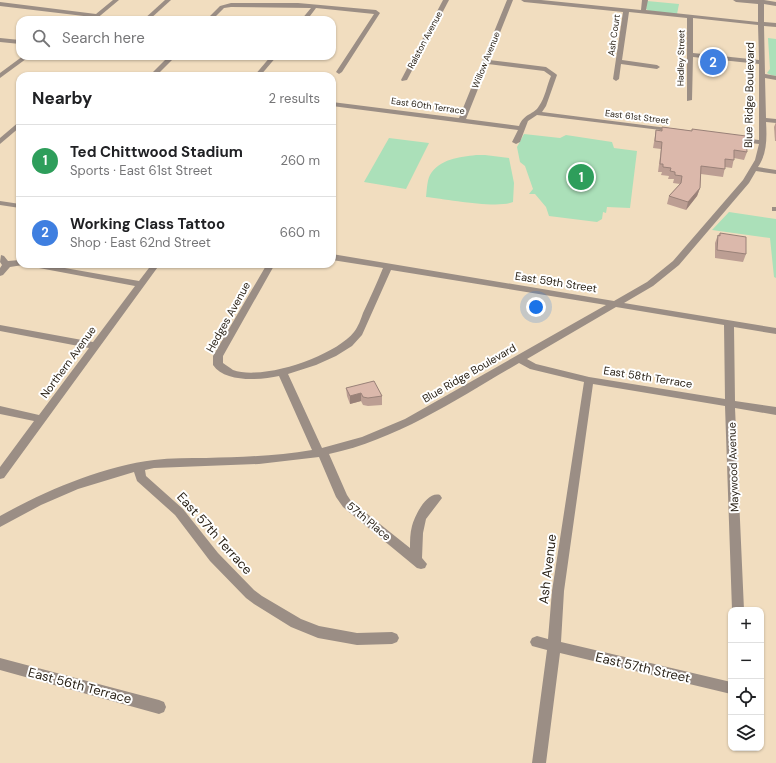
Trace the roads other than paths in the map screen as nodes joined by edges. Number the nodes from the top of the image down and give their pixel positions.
1 (32, 0) edge
2 (116, 0) edge
3 (168, 0) edge
4 (446, 0) edge
5 (510, 0) edge
6 (524, 0) edge
7 (645, 0) edge
8 (736, 0) edge
9 (538, 1) edge
10 (761, 1) edge
11 (0, 4) edge
12 (776, 4) edge
13 (15, 6) junction
14 (315, 6) junction
15 (626, 11) junction
16 (643, 12) junction
17 (81, 16) edge
18 (96, 16) edge
19 (150, 16) edge
20 (213, 16) edge
21 (307, 16) edge
22 (690, 17) junction
23 (762, 24) junction
24 (776, 25) edge
25 (0, 40) edge
26 (16, 42) edge
27 (690, 55) junction
28 (22, 60) edge
29 (169, 60) edge
30 (271, 60) edge
31 (486, 62) junction
32 (619, 62) junction
33 (762, 62) junction
34 (657, 67) dead end
35 (156, 72) edge
36 (260, 72) edge
37 (339, 72) dead end
38 (0, 76) edge
39 (763, 76) junction
40 (776, 78) edge
41 (616, 79) dead end
42 (404, 80) dead end
43 (689, 100) dead end
44 (336, 104) edge
45 (534, 113) junction
46 (462, 120) junction
47 (762, 120) junction
48 (776, 122) edge
49 (16, 127) edge
50 (521, 128) junction
51 (680, 132) edge
52 (725, 138) edge
53 (0, 142) edge
54 (516, 142) dead end
55 (762, 142) junction
56 (755, 169) junction
57 (776, 172) edge
58 (0, 202) edge
59 (16, 205) edge
60 (1, 258) dead end
61 (336, 258) edge
62 (16, 263) edge
63 (7, 265) junction
64 (388, 266) junction
65 (50, 268) edge
66 (153, 268) edge
67 (269, 268) edge
68 (0, 273) edge
69 (141, 284) junction
70 (637, 292) junction
71 (582, 299) junction
72 (616, 304) junction
73 (652, 310) junction
74 (592, 317) junction
75 (729, 323) junction
76 (0, 328) edge
77 (776, 331) edge
78 (95, 346) junction
79 (519, 358) junction
80 (282, 373) junction
81 (589, 380) junction
82 (730, 402) junction
83 (0, 410) edge
84 (776, 411) edge
85 (41, 419) junction
86 (321, 452) junction
87 (138, 467) junction
88 (0, 475) edge
89 (436, 498) dead end
90 (0, 522) edge
91 (738, 607) edge
92 (392, 638) dead end
93 (537, 642) dead end
94 (554, 647) junction
95 (0, 664) edge
96 (728, 687) edge
97 (159, 707) dead end
98 (539, 763) edge

1 - 13 street
2 - 18 street
3 - 19 street
4 - 42 street, Ralston Avenue
5 - 31 street, Willow Avenue
6 - 9 street
7 - 16 street
8 - 10 street
9 - 15 street
10 - 12 street
10 - 23 street, Blue Ridge Boulevard
11 - 13 street
13 - 17 street
14 - 20 street
14 - 21 street
14 - 37 street
15 - 16 street
15 - 32 street, Ash Court
16 - 22 street
22 - 23 street
22 - 27 street, Hadley Street
23 - 24 street
23 - 33 street, Blue Ridge Boulevard
25 - 26 street
27 - 33 street
27 - 43 street, Hadley Street
28 - 38 street
29 - 35 street
30 - 36 street
31 - 45 street
31 - 46 street, Willow Avenue
32 - 34 street, Ash Court
32 - 41 street, Ash Court
33 - 39 street, Blue Ridge Boulevard
39 - 40 street
39 - 47 street, Blue Ridge Boulevard
44 - 46 street, East 60th Terrace
45 - 50 street
45 - 51 street, East 61st Street
46 - 50 street, East 60th Terrace
47 - 48 street
47 - 55 street, Blue Ridge Boulevard
49 - 53 street
50 - 54 street
52 - 55 street
55 - 56 street, Blue Ridge Boulevard
56 - 57 street
56 - 70 street, Blue Ridge Boulevard
58 - 59 street
60 - 63 street
61 - 64 street, East 59th Street
62 - 63 street
63 - 68 street
64 - 71 street, East 59th Street
64 - 80 street
65 - 69 street
66 - 69 street, Northern Avenue
67 - 80 street, Hedges Avenue
69 - 78 street, Northern Avenue
70 - 72 street, Blue Ridge Boulevard
70 - 73 street
71 - 72 street, East 59th Street
71 - 74 street
72 - 73 street, East 59th Street
72 - 74 street, Blue Ridge Boulevard
73 - 75 street, East 59th Street
74 - 79 street, Blue Ridge Boulevard
75 - 77 street, East 59th Street
75 - 82 street, Maywood Avenue
76 - 78 street
78 - 85 street, Northern Avenue
79 - 81 street, East 58th Terrace
79 - 86 street, Blue Ridge Boulevard
80 - 86 street
81 - 82 street, East 58th Terrace
81 - 94 street, Ash Avenue
82 - 84 street, East 58th Terrace
82 - 91 street, Maywood Avenue
83 - 85 street
85 - 88 street, Northern Avenue
86 - 87 street, Blue Ridge Boulevard
86 - 89 street, 57th Place
87 - 90 street, Blue Ridge Boulevard
87 - 92 street, East 57th Terrace
93 - 94 street, East 57th Street
94 - 96 street, East 57th Street
94 - 98 street, Ash Avenue
95 - 97 street, East 56th Terrace

